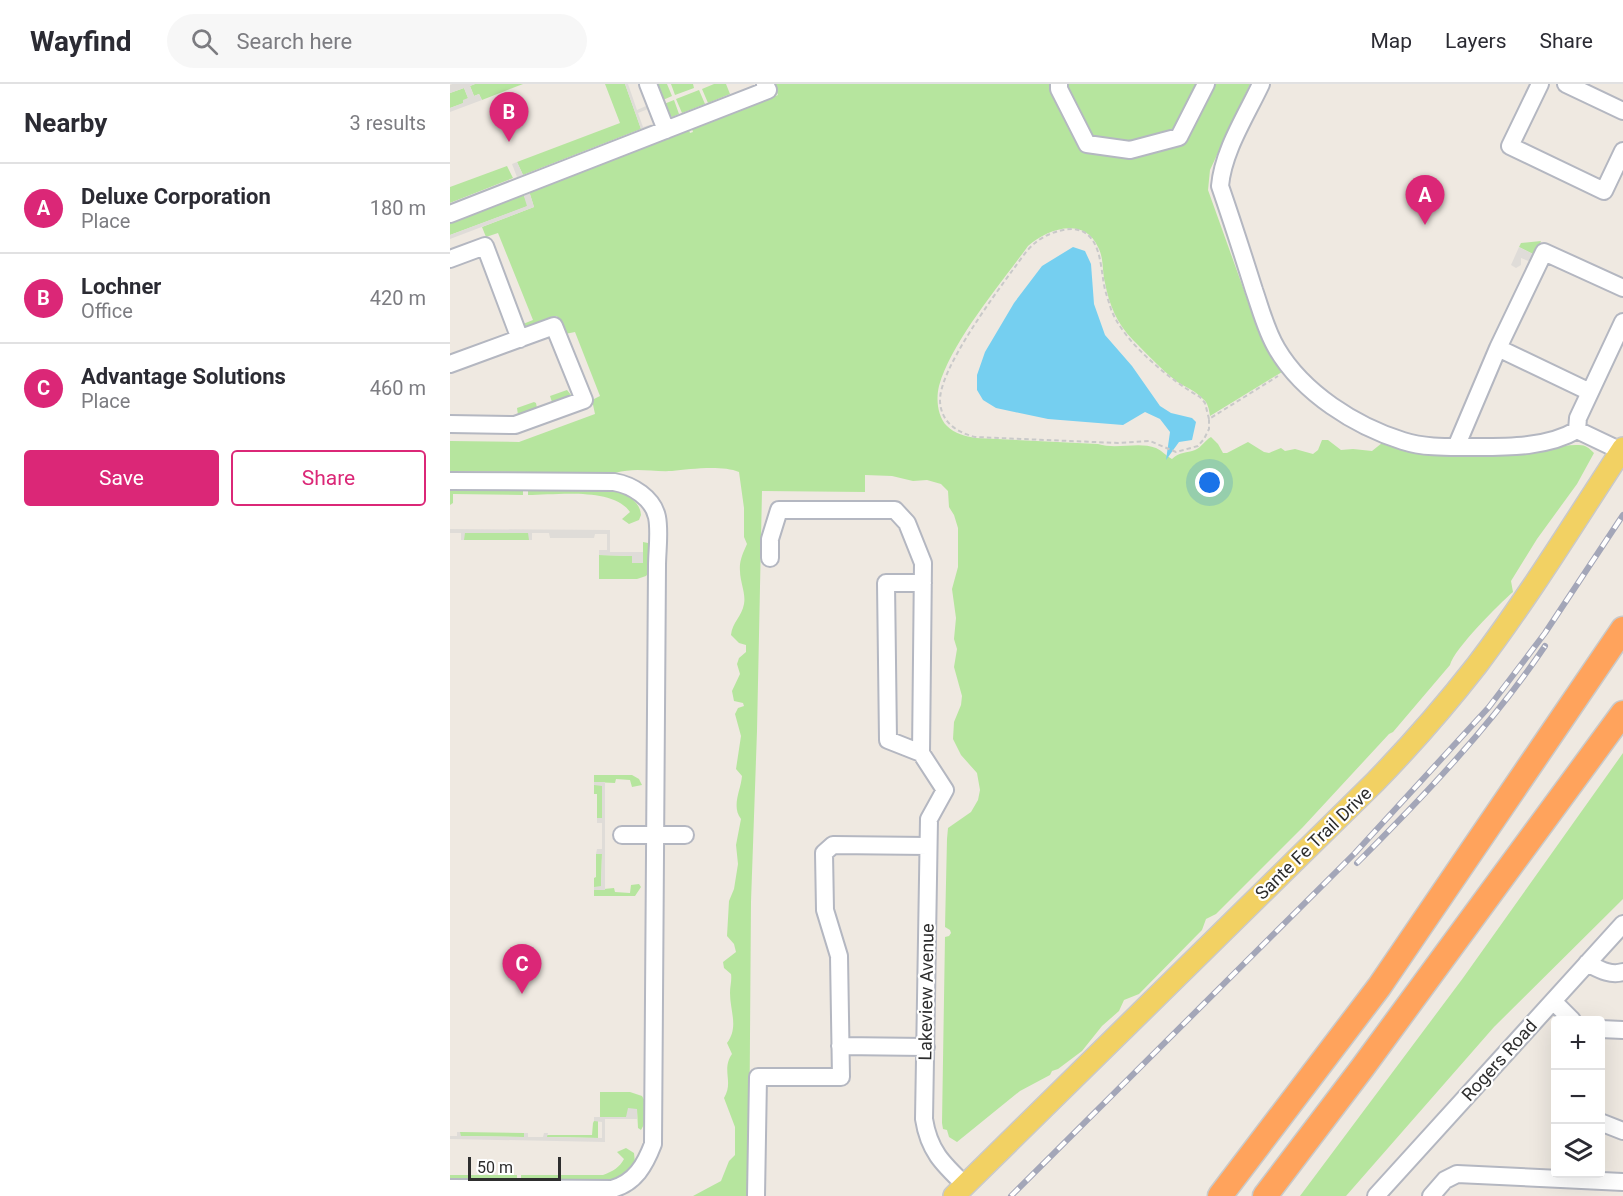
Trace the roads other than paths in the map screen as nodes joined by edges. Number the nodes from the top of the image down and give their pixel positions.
1 (648, 84) edge
2 (765, 84) edge
3 (1059, 84) edge
4 (1206, 84) edge
5 (1261, 84) edge
6 (1540, 84) edge
7 (1566, 84) edge
8 (1623, 111) edge
9 (666, 130) junction
10 (1623, 151) edge
11 (450, 214) edge
12 (450, 259) edge
13 (1623, 288) edge
14 (1623, 322) edge
15 (520, 339) junction
16 (1498, 348) junction
17 (450, 364) edge
18 (1590, 392) junction
19 (450, 424) edge
20 (1577, 430) junction
21 (1456, 447) junction
22 (1622, 450) edge
23 (450, 481) edge
24 (770, 558) dead end
25 (923, 583) junction
26 (1623, 629) edge
27 (1623, 713) edge
28 (921, 753) junction
29 (622, 834) dead end
30 (655, 835) junction
31 (685, 835) dead end
32 (928, 846) junction
33 (1623, 924) edge
34 (1587, 963) junction
35 (1623, 972) edge
36 (1553, 1001) junction
37 (1568, 1016) edge
38 (1605, 1029) edge
39 (1623, 1030) edge
40 (840, 1046) junction
41 (926, 1047) junction
42 (1605, 1124) edge
43 (1623, 1131) edge
44 (1623, 1182) edge
45 (450, 1188) edge
46 (1583, 1188) edge
47 (959, 1191) edge
48 (1221, 1195) edge
49 (756, 1196) edge
50 (1265, 1196) edge
51 (1376, 1196) edge
52 (1431, 1196) edge
53 (1622, 1196) edge

1 - 9 street
2 - 9 street
3 - 4 street
5 - 21 street
6 - 10 street
7 - 8 street
9 - 11 street
12 - 15 street
13 - 16 street
14 - 18 street
15 - 17 street
15 - 19 street
16 - 18 street
16 - 21 street
18 - 20 street
20 - 21 street
20 - 22 street
22 - 47 main road, Sante Fe Trail Drive
23 - 30 street
24 - 25 street
25 - 28 street
25 - 28 street
26 - 48 highway
27 - 50 highway
28 - 32 street, Lakeview Avenue
29 - 30 street
30 - 31 street
30 - 45 street
32 - 40 street
32 - 41 street, Lakeview Avenue
33 - 34 street, Rogers Road
34 - 35 street
34 - 36 street, Rogers Road
36 - 37 street
36 - 51 street, Rogers Road
38 - 39 street
40 - 41 street
40 - 49 street
41 - 47 street, Lakeview Avenue
42 - 43 street
44 - 46 street
44 - 53 street
46 - 52 street

